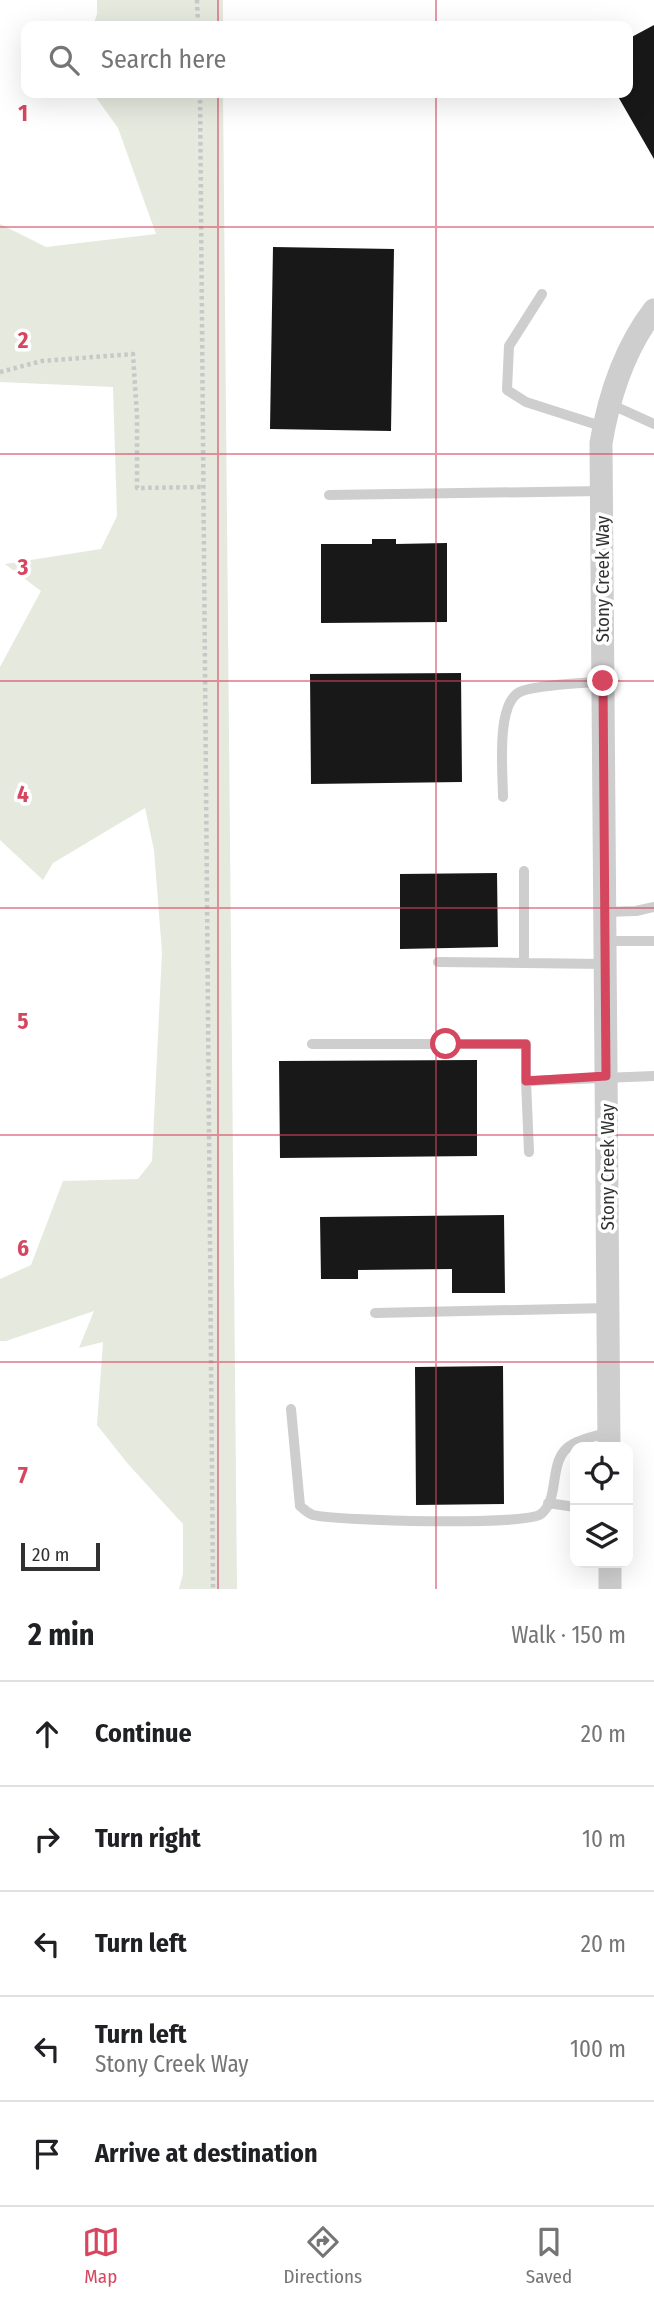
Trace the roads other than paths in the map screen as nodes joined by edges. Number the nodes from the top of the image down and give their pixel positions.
1 (542, 294) dead end
2 (654, 310) edge
3 (610, 404) junction
4 (654, 424) edge
5 (604, 427) junction
6 (602, 491) junction
7 (329, 495) dead end
8 (603, 681) junction
9 (503, 797) dead end
10 (524, 871) dead end
11 (654, 907) edge
12 (605, 912) junction
13 (654, 941) edge
14 (605, 953) junction
15 (438, 962) dead end
16 (524, 962) junction
17 (312, 1044) dead end
18 (606, 1076) junction
19 (654, 1076) edge
20 (526, 1081) junction
21 (529, 1152) dead end
22 (608, 1308) junction
23 (375, 1313) dead end
24 (291, 1409) dead end
25 (609, 1440) edge
26 (548, 1503) junction
27 (570, 1506) edge
28 (610, 1568) edge
29 (610, 1589) edge

1 - 5 lane
2 - 3 street, Stony Creek Way
3 - 4 lane
3 - 5 street, Stony Creek Way
5 - 6 street, Stony Creek Way
6 - 7 lane
6 - 8 street, Stony Creek Way
8 - 9 lane
8 - 12 street, Stony Creek Way
10 - 16 lane
11 - 12 lane
12 - 14 street, Stony Creek Way
13 - 14 lane
14 - 16 lane
14 - 18 street, Stony Creek Way
15 - 16 lane
17 - 20 lane
18 - 19 lane
18 - 20 lane
18 - 22 street, Stony Creek Way
20 - 21 lane
22 - 23 lane
22 - 25 street, Stony Creek Way
24 - 26 lane
25 - 26 lane
26 - 27 lane
28 - 29 street

